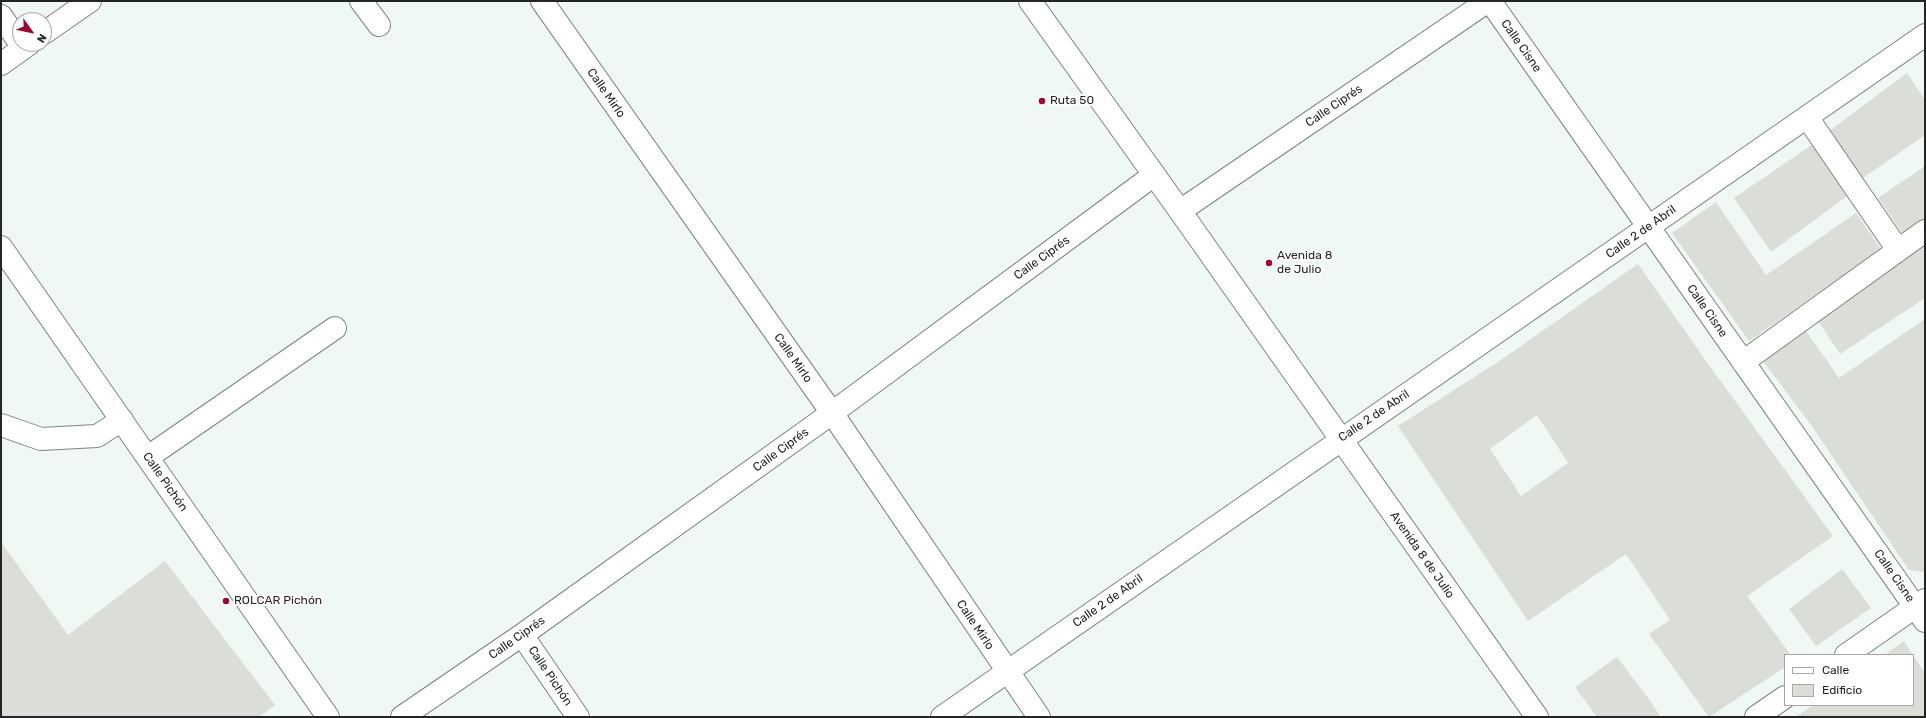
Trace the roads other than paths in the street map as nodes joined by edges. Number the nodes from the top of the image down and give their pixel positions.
1 (90, 1) edge
2 (361, 1) edge
3 (542, 1) edge
4 (1030, 1) edge
5 (1489, 1) edge
6 (1, 16) edge
7 (379, 25) dead end
8 (52, 27) edge
9 (12, 30) edge
10 (1925, 35) edge
11 (15, 52) edge
12 (1, 64) edge
13 (1806, 117) junction
14 (1154, 175) junction
15 (1180, 210) junction
16 (1648, 227) junction
17 (1925, 231) edge
18 (1, 247) edge
19 (1898, 250) junction
20 (335, 328) dead end
21 (1743, 362) junction
22 (832, 413) junction
23 (122, 420) junction
24 (1, 425) edge
25 (1340, 439) junction
26 (148, 457) junction
27 (1922, 609) edge
28 (522, 635) junction
29 (1848, 654) edge
30 (1007, 671) junction
31 (1784, 698) edge
32 (328, 717) edge
33 (402, 717) edge
34 (578, 717) edge
35 (942, 717) edge
36 (1039, 717) edge
37 (1537, 717) edge
38 (1756, 717) edge

1 - 8 street
2 - 7 street
3 - 22 street, Calle Mirlo
4 - 14 street, Avenida 8 de Julio
5 - 15 street, Calle Ciprés
5 - 16 street, Calle Cisne
6 - 9 street
10 - 13 street, Calle 2 de Abril
11 - 12 street
13 - 16 street, Calle 2 de Abril
13 - 19 street
14 - 15 street, Avenida 8 de Julio
14 - 22 street, Calle Ciprés
15 - 25 street, Avenida 8 de Julio
16 - 21 street, Calle Cisne
16 - 25 street, Calle 2 de Abril
17 - 19 street
18 - 23 street, Calle Pichón
19 - 21 street
20 - 26 street
21 - 27 street, Calle Cisne
22 - 28 street, Calle Ciprés
22 - 30 street, Calle Mirlo
23 - 24 street
23 - 26 street, Calle Pichón
25 - 30 street, Calle 2 de Abril
25 - 37 street, Avenida 8 de Julio
26 - 32 street, Calle Pichón
27 - 29 street
28 - 33 street, Calle Ciprés
28 - 34 street, Calle Pichón
30 - 35 street, Calle 2 de Abril
30 - 36 street, Calle Mirlo
31 - 38 street

